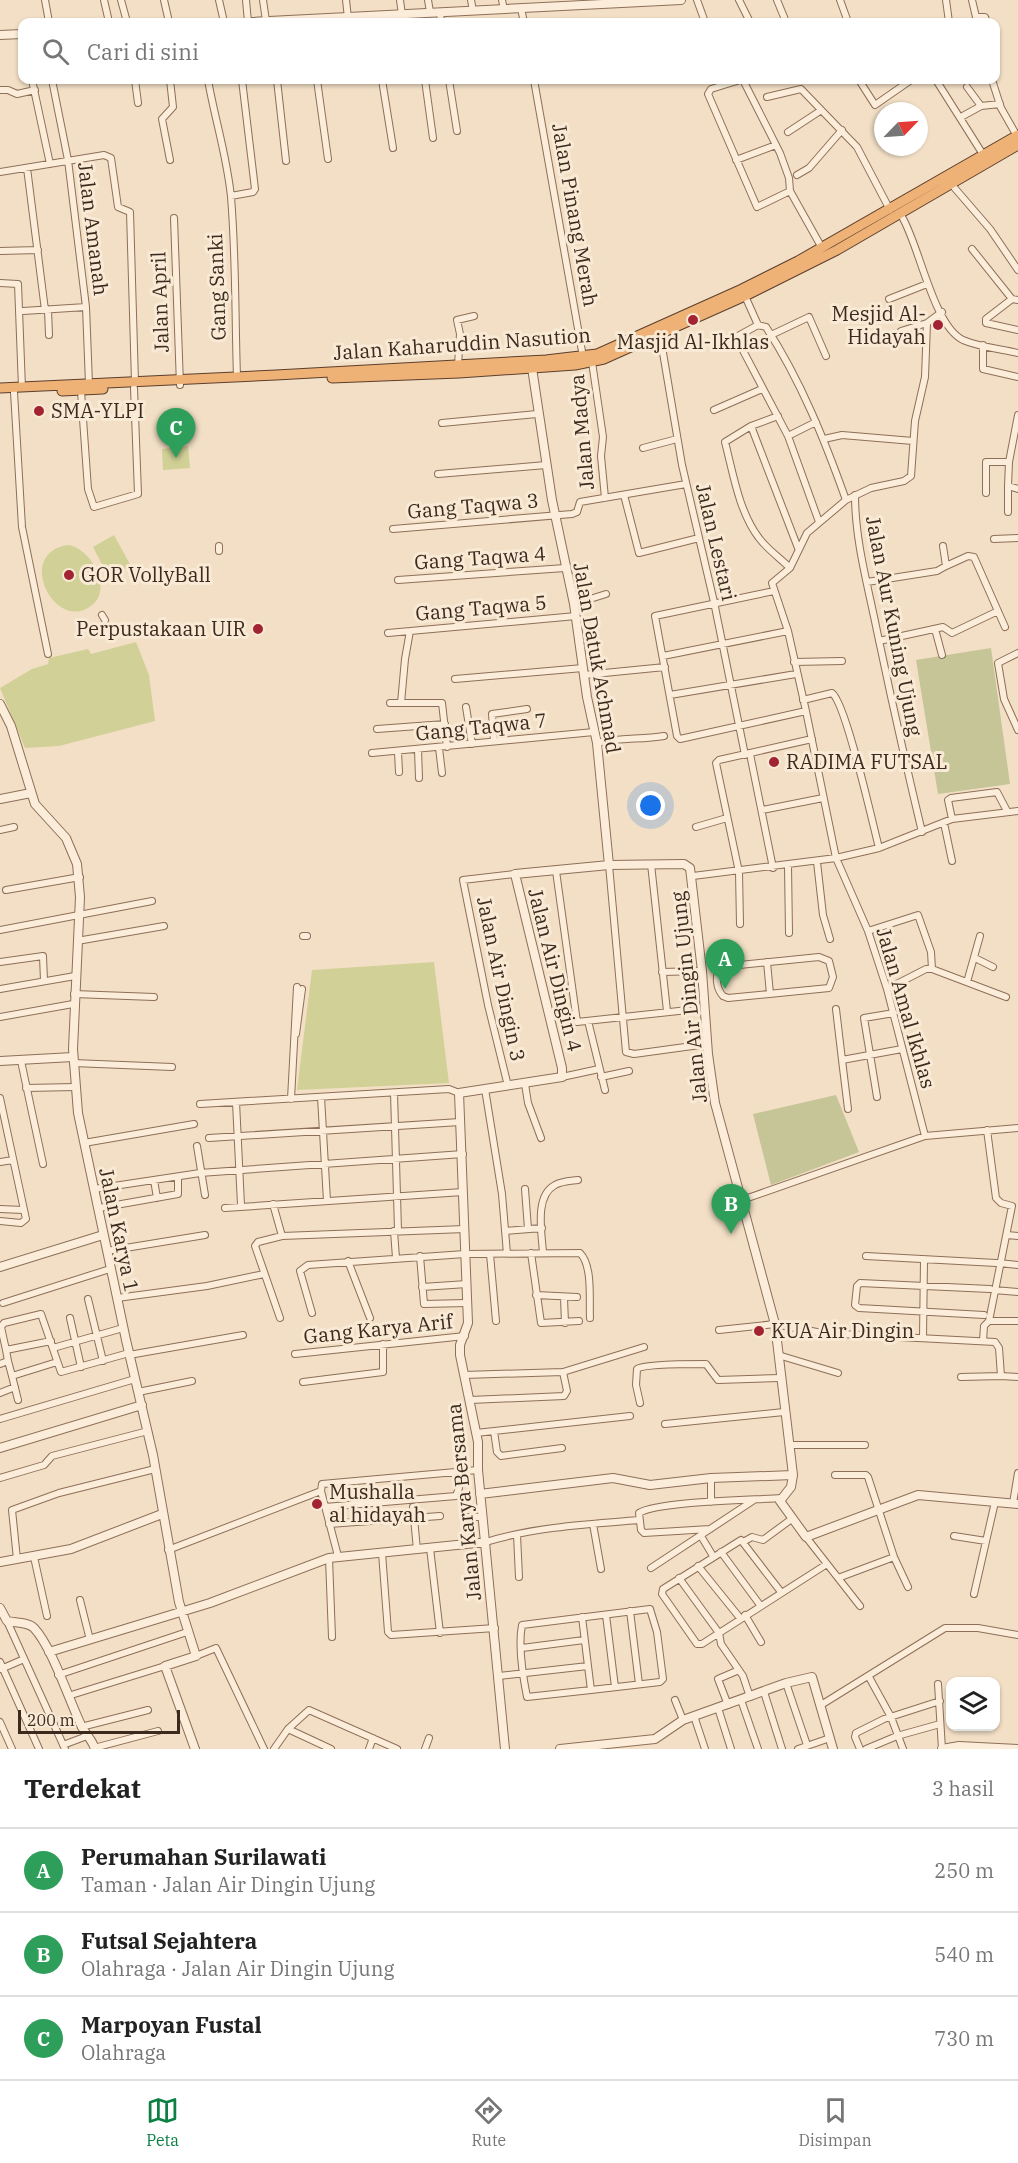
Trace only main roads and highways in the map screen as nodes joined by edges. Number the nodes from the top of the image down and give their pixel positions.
1 (1018, 139) edge
2 (784, 272) junction
3 (459, 369) junction
4 (180, 382) junction
5 (134, 385) junction
6 (0, 390) edge
7 (18, 390) junction

1 - 2 highway, Jalan Kaharuddin Nasution
1 - 2 highway, Jalan Kaharuddin Nasution
2 - 3 highway, Jalan Kaharuddin Nasution
2 - 3 highway, Jalan Kaharuddin Nasution
3 - 4 highway, Jalan Kaharuddin Nasution
3 - 4 highway, Jalan Kaharuddin Nasution
4 - 5 highway, Jalan Kaharuddin Nasution
5 - 7 highway, Jalan Kaharuddin Nasution
5 - 7 highway, Jalan Kaharuddin Nasution
6 - 7 highway, Jalan Kaharuddin Nasution

